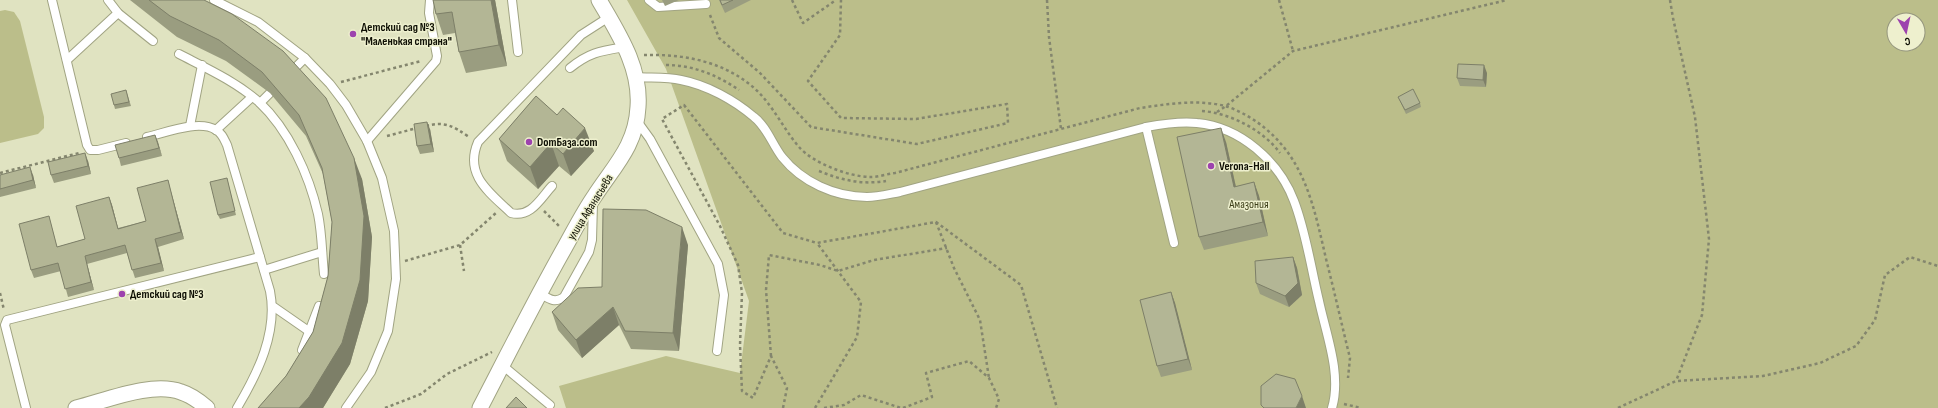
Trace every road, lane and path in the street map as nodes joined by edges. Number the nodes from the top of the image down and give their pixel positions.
1 (52, 0) edge
2 (108, 0) edge
3 (214, 0) edge
4 (430, 0) edge
5 (512, 0) edge
6 (599, 0) edge
7 (649, 0) edge
8 (792, 0) edge
9 (836, 0) edge
10 (841, 0) edge
11 (1048, 0) edge
12 (1279, 0) edge
13 (1507, 0) edge
14 (1670, 0) edge
15 (706, 4) joint
16 (118, 13) junction
17 (609, 17) junction
18 (152, 41) dead end
19 (625, 47) junction
20 (1293, 51) junction
21 (518, 52) dead end
22 (179, 54) dead end
23 (437, 56) junction
24 (305, 58) junction
25 (67, 60) junction
26 (665, 65) dead end
27 (202, 66) junction
28 (570, 68) dead end
29 (291, 72) edge
30 (636, 76) junction
31 (330, 84) junction
32 (740, 91) dead end
33 (270, 93) edge
34 (252, 97) junction
35 (260, 103) junction
36 (1195, 110) dead end
37 (1216, 112) junction
38 (637, 121) junction
39 (190, 126) junction
40 (1146, 127) junction
41 (1061, 129) dead end
42 (216, 130) junction
43 (465, 134) dead end
44 (367, 141) junction
45 (90, 150) junction
46 (1282, 156) dead end
47 (812, 169) dead end
48 (0, 173) edge
49 (893, 180) dead end
50 (552, 186) dead end
51 (593, 198) junction
52 (536, 204) junction
53 (504, 206) junction
54 (936, 222) junction
55 (571, 237) junction
56 (817, 243) junction
57 (1174, 243) dead end
58 (460, 245) junction
59 (946, 248) junction
60 (322, 252) junction
61 (260, 257) junction
62 (396, 264) junction
63 (1938, 266) edge
64 (264, 270) junction
65 (464, 271) dead end
66 (838, 271) junction
67 (324, 274) dead end
68 (0, 293) edge
69 (539, 293) junction
70 (319, 306) edge
71 (274, 307) junction
72 (7, 320) junction
73 (310, 332) junction
74 (514, 342) junction
75 (717, 351) dead end
76 (299, 356) edge
77 (771, 356) junction
78 (502, 365) junction
79 (1345, 370) dead end
80 (989, 378) junction
81 (1676, 381) junction
82 (1347, 384) dead end
83 (1346, 398) dead end
84 (550, 405) dead end
85 (1333, 406) edge
86 (1345, 406) edge
87 (26, 408) edge
88 (76, 408) edge
89 (207, 408) edge
90 (237, 408) edge
91 (346, 408) edge
92 (385, 408) edge
93 (480, 408) edge
94 (783, 408) edge
95 (815, 408) edge
96 (824, 408) edge
97 (902, 408) edge
98 (996, 408) edge
99 (1056, 408) edge
100 (1361, 408) edge
101 (1618, 408) edge

1 - 25 lane
2 - 16 lane
3 - 24 lane
4 - 23 lane
5 - 21 lane
6 - 17 street, улица Афанасьева
7 - 15 lane
8 - 9 path
10 - 15 path
11 - 41 path
12 - 20 path
13 - 20 path
14 - 81 path
16 - 18 lane
16 - 25 lane
17 - 19 street, улица Афанасьева
17 - 53 lane
19 - 28 lane
19 - 30 street, улица Афанасьева
20 - 37 path
22 - 27 lane
23 - 31 path
23 - 44 lane
24 - 29 lane
24 - 31 lane
25 - 45 lane
26 - 32 path
27 - 34 lane
27 - 39 lane
30 - 38 street, улица Афанасьева
30 - 40 lane
31 - 44 lane
33 - 35 lane
34 - 35 lane
34 - 42 lane
35 - 60 lane
36 - 37 path
37 - 46 path
38 - 51 street, улица Афанасьева
38 - 75 lane
39 - 42 lane
39 - 45 lane
40 - 57 lane
40 - 85 lane
42 - 61 lane
43 - 44 path
44 - 62 lane
45 - 48 path
47 - 49 path
50 - 52 lane
51 - 55 street, улица Афанасьева
51 - 69 lane
52 - 53 lane
52 - 55 path
53 - 58 path
54 - 56 path
54 - 59 path
54 - 99 path
55 - 69 street, улица Афанасьева
56 - 66 path
56 - 77 path
58 - 62 path
58 - 65 path
59 - 66 path
59 - 80 path
60 - 64 lane
60 - 67 lane
61 - 64 lane
61 - 72 lane
62 - 91 lane
63 - 81 path
64 - 71 lane
66 - 77 path
66 - 95 path
68 - 72 path
69 - 74 street, улица Афанасьева
70 - 73 lane
71 - 73 lane
71 - 90 lane
72 - 87 lane
73 - 76 lane
74 - 78 street, улица Афанасьева
74 - 92 path
77 - 94 path
78 - 84 lane
78 - 93 street, улица Афанасьева
79 - 82 path
80 - 97 path
80 - 98 path
81 - 101 path
83 - 86 path
85 - 86 path
86 - 100 path
88 - 89 street
96 - 97 path

